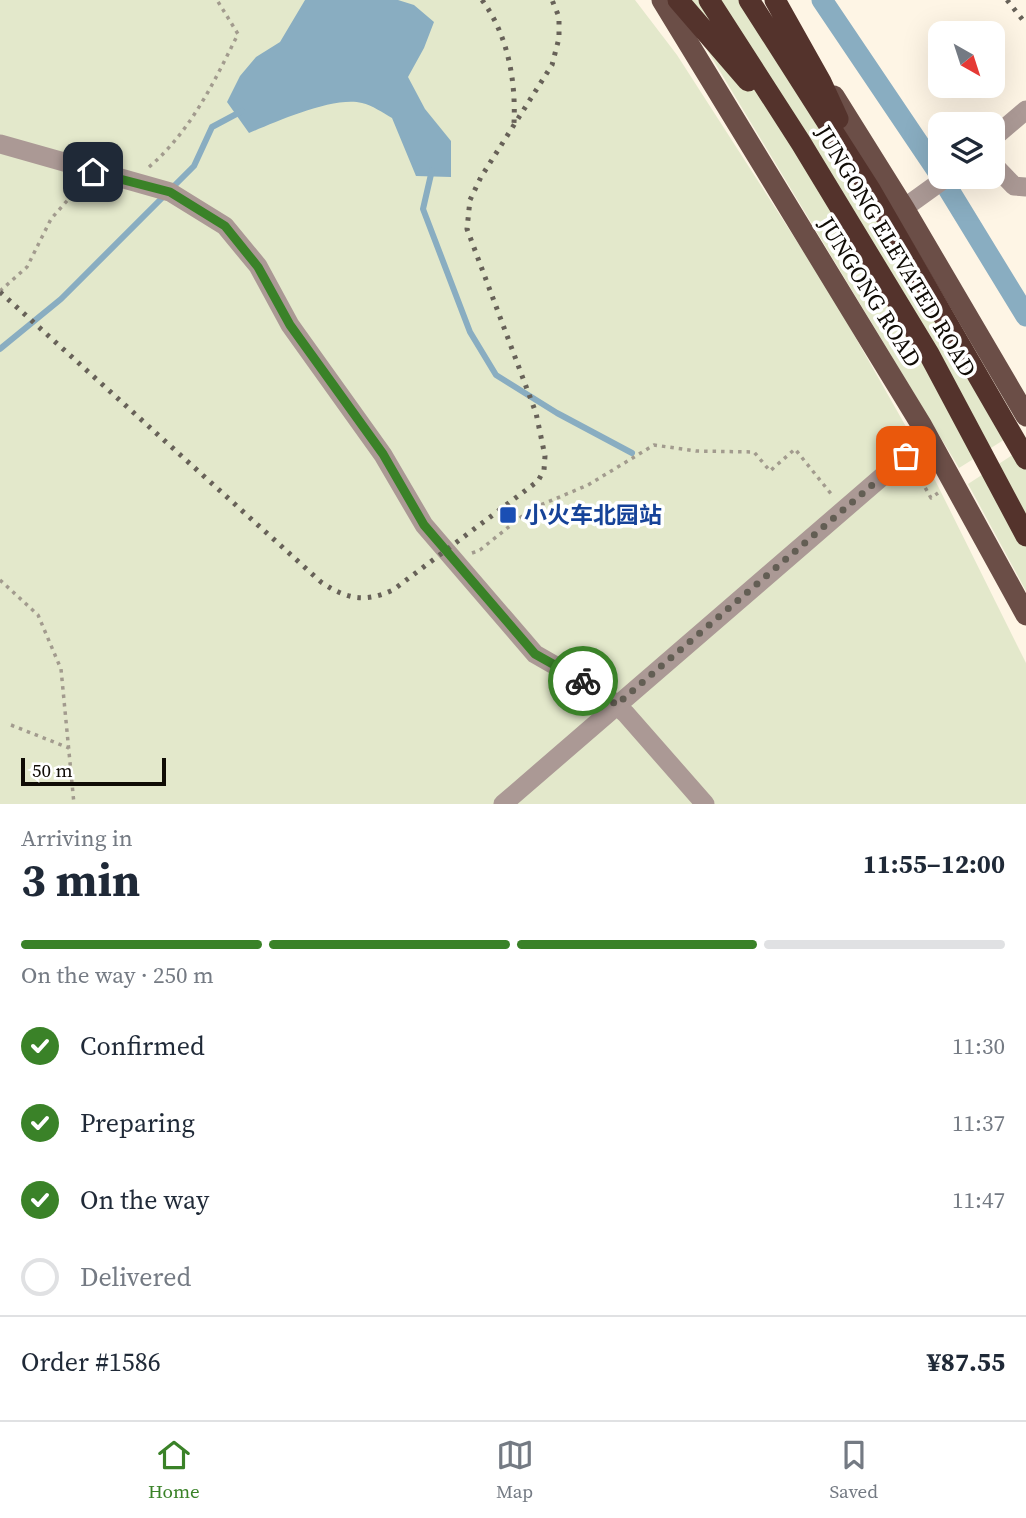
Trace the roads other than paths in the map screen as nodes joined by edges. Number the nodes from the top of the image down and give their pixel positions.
1 (662, 0) edge
2 (678, 0) edge
3 (709, 0) edge
4 (749, 0) edge
5 (774, 0) edge
6 (1026, 110) edge
7 (1005, 128) edge
8 (801, 143) junction
9 (0, 144) edge
10 (1005, 177) edge
11 (1026, 187) edge
12 (931, 189) edge
13 (871, 191) junction
14 (904, 208) junction
15 (1026, 416) edge
16 (906, 456) dead end
17 (1026, 459) edge
18 (1026, 536) edge
19 (1026, 615) edge
20 (616, 705) junction
21 (503, 804) edge
22 (705, 804) edge

1 - 19 main road, JUNGONG ROAD
2 - 8 highway
3 - 8 highway, JUNGONG ELEVATED ROAD
4 - 13 highway, JUNGONG ELEVATED ROAD
5 - 13 highway
5 - 14 main road
6 - 7 street
8 - 18 highway, JUNGONG ELEVATED ROAD
9 - 20 street
10 - 11 street
12 - 14 street
13 - 17 highway, JUNGONG ELEVATED ROAD
14 - 15 main road
16 - 20 street
20 - 21 street
20 - 22 street

